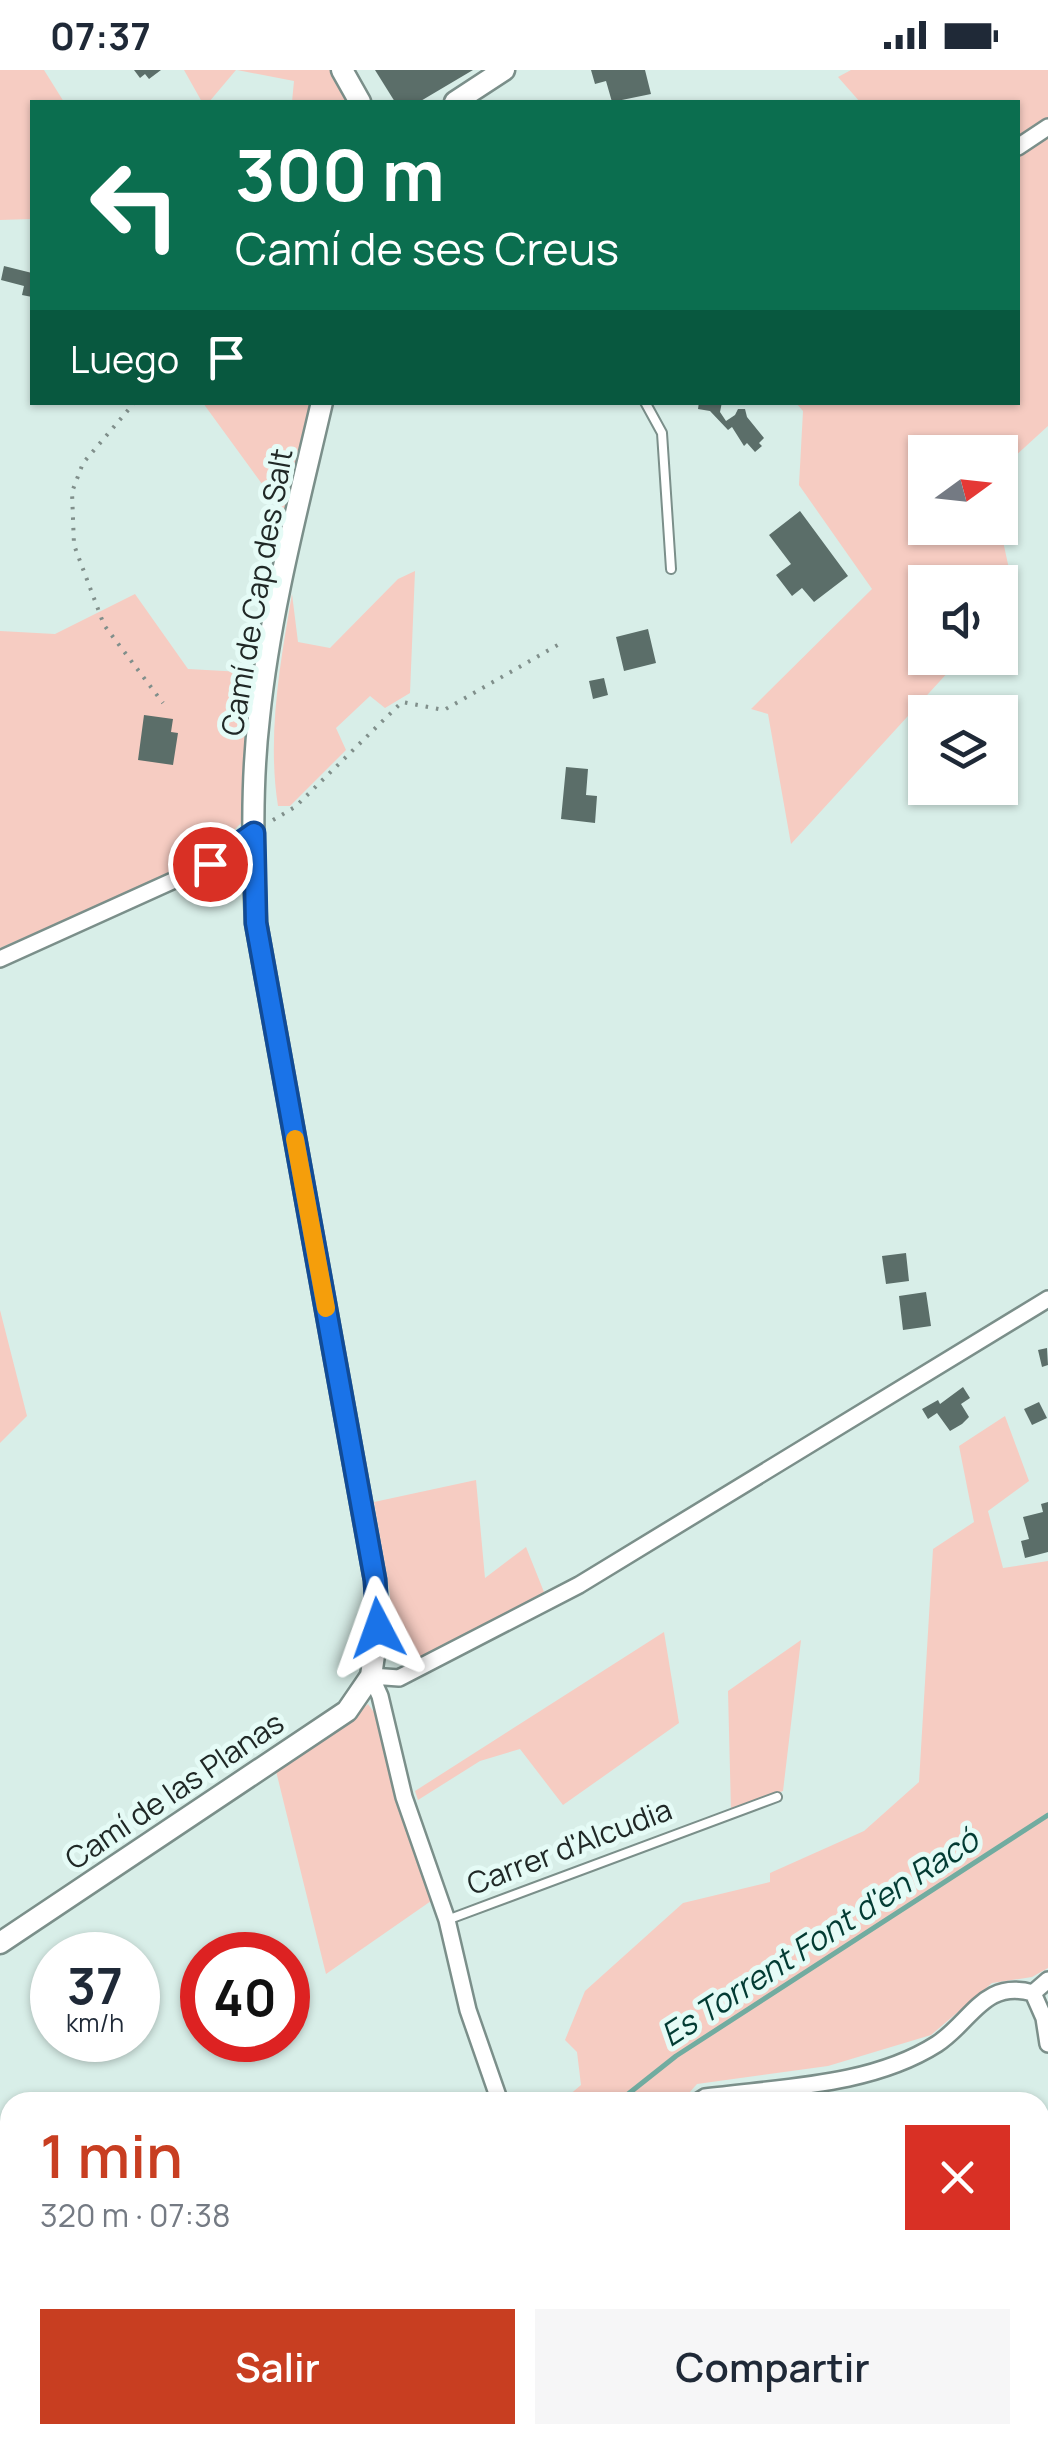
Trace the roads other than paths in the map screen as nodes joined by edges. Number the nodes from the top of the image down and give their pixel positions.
1 (342, 70) edge
2 (504, 70) edge
3 (359, 100) edge
4 (460, 100) edge
5 (1048, 128) edge
6 (1020, 146) edge
7 (321, 405) edge
8 (647, 405) edge
9 (671, 569) dead end
10 (254, 833) junction
11 (0, 959) edge
12 (1048, 1298) edge
13 (371, 1676) junction
14 (404, 1797) joint
15 (777, 1797) dead end
16 (446, 1920) junction
17 (0, 1943) edge
18 (1048, 1980) edge
19 (1033, 1993) junction
20 (1048, 2044) edge
21 (497, 2092) edge
22 (743, 2092) edge

1 - 3 street
2 - 4 street
5 - 6 street
7 - 10 street, Camí de Cap des Salt
8 - 9 lane
10 - 11 street
10 - 13 street, Camí de Cap des Salt
12 - 13 street
13 - 14 street, Camí de Cap des Salt
13 - 17 street, Camí de las Planas
14 - 16 street, Carrer d'Alcudia
15 - 16 lane, Carrer d'Alcudia
16 - 21 street
18 - 19 street
19 - 20 street
19 - 22 street

